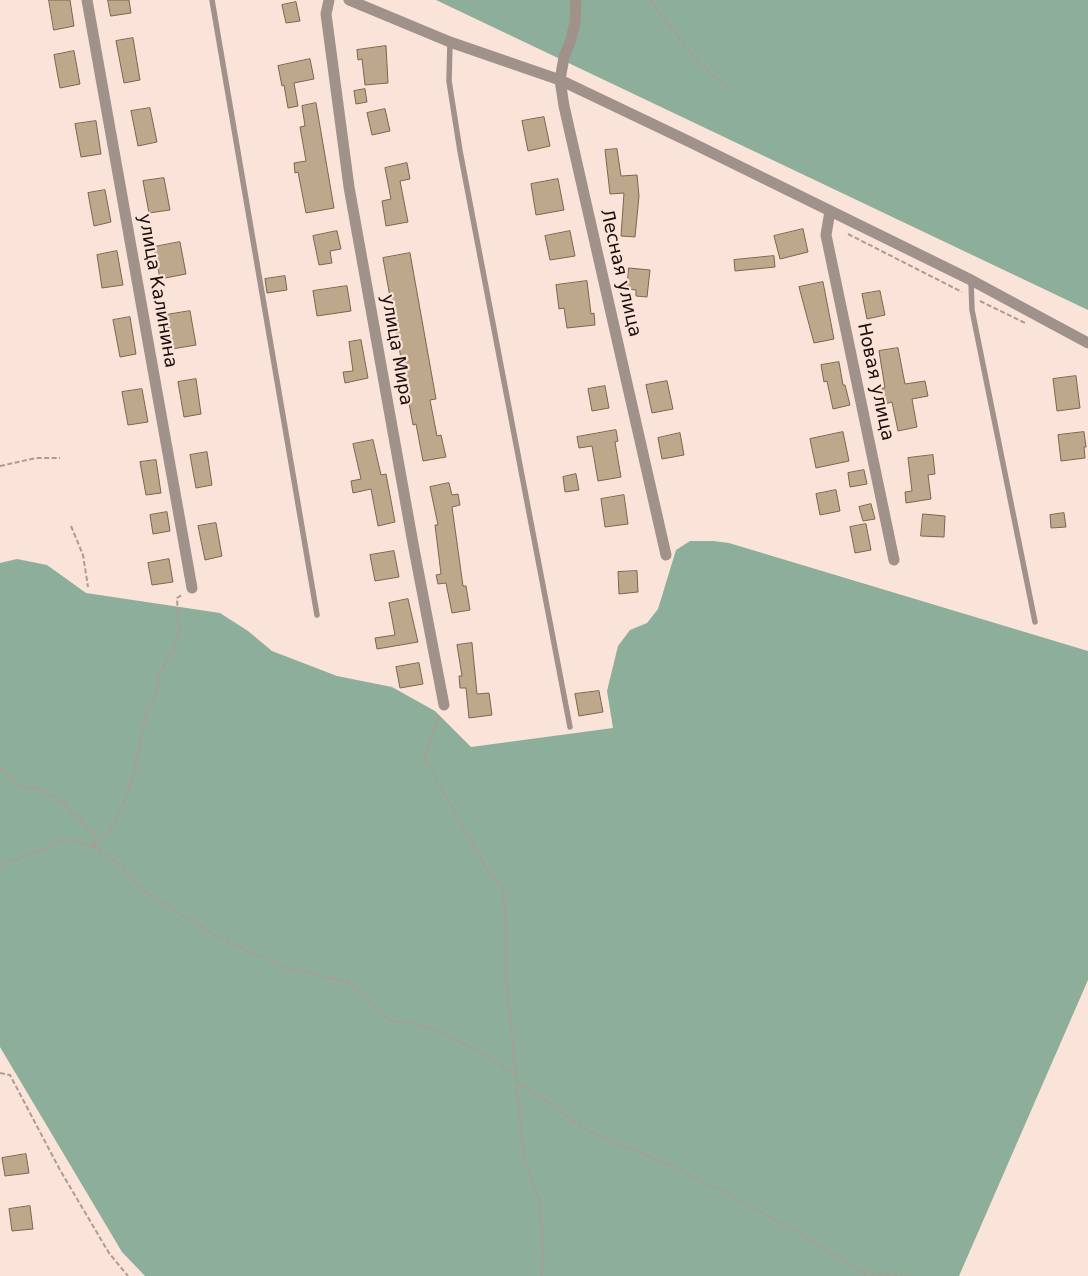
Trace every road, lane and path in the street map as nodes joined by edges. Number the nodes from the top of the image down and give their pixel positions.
1 (87, 0) edge
2 (212, 0) edge
3 (329, 0) edge
4 (349, 0) edge
5 (576, 0) edge
6 (650, 0) edge
7 (450, 42) junction
8 (560, 80) junction
9 (730, 91) dead end
10 (830, 210) junction
11 (970, 280) junction
12 (1088, 343) edge
13 (60, 458) dead end
14 (0, 466) edge
15 (71, 526) dead end
16 (666, 554) dead end
17 (894, 560) dead end
18 (88, 587) dead end
19 (192, 588) joint
20 (318, 615) dead end
21 (1035, 622) dead end
22 (444, 705) joint
23 (570, 726) dead end
24 (0, 768) edge
25 (94, 847) junction
26 (0, 865) edge
27 (0, 1073) edge
28 (515, 1074) junction
29 (516, 1081) junction
30 (866, 1275) edge
31 (128, 1276) edge
32 (541, 1276) edge
33 (912, 1276) edge

1 - 19 street, улица Калинина
2 - 20 lane
3 - 22 street, улица Мира
4 - 7 street
5 - 8 street, Лесная улица
6 - 9 path
7 - 8 street
7 - 23 lane
8 - 10 street
8 - 16 street, Лесная улица
10 - 11 street
10 - 17 street, Новая улица
11 - 12 street
11 - 21 lane
13 - 14 path
15 - 18 path
19 - 25 path
22 - 28 path
24 - 25 path
25 - 26 path
25 - 28 path
27 - 31 path
28 - 29 path
29 - 30 path
29 - 32 path
30 - 33 path

